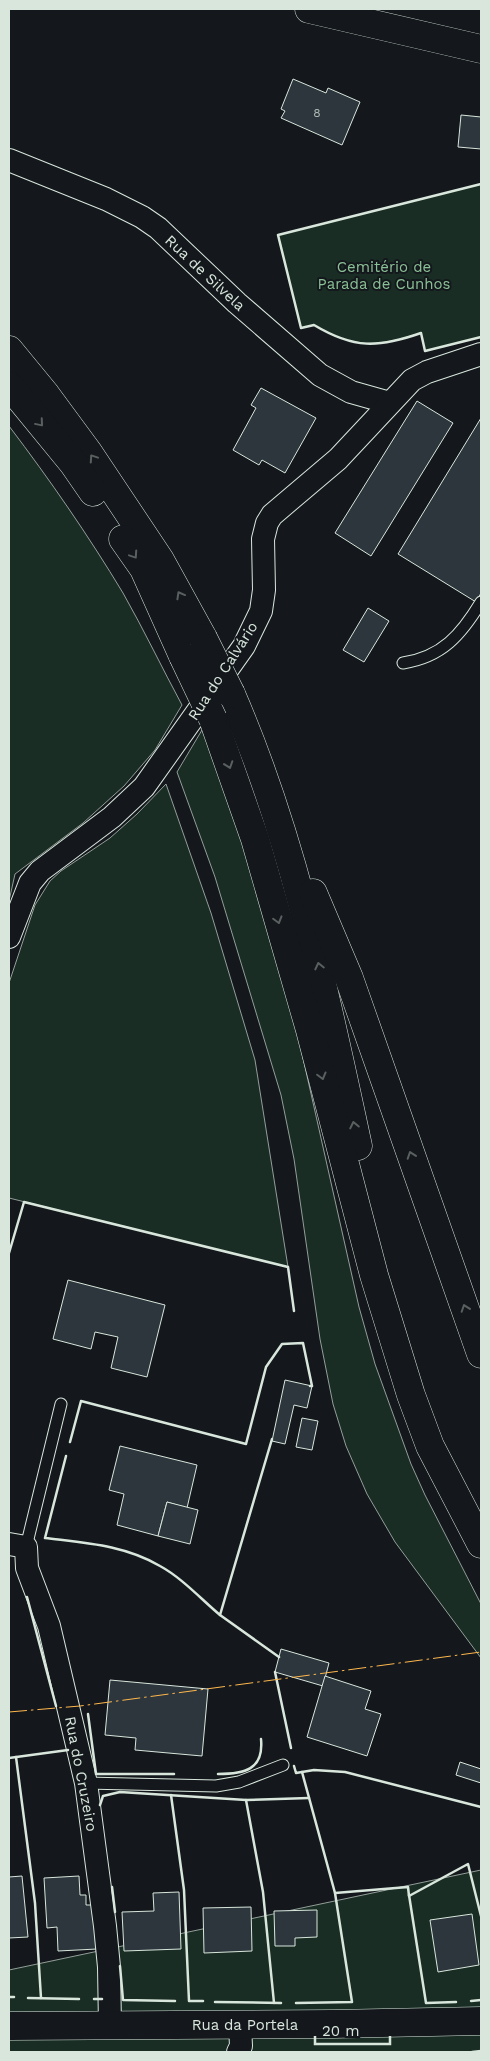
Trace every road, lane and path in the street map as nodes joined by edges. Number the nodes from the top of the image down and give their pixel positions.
1 (309, 9) edge
2 (481, 49) edge
3 (9, 160) edge
4 (9, 350) edge
5 (481, 354) edge
6 (9, 385) edge
7 (390, 403) junction
8 (481, 602) edge
9 (403, 663) dead end
10 (278, 817) junction
11 (9, 936) edge
12 (481, 1354) edge
13 (61, 1404) dead end
14 (481, 1519) edge
15 (481, 1544) edge
16 (18, 1545) edge
17 (283, 1765) dead end
18 (86, 1783) junction
19 (481, 2021) edge
20 (240, 2025) junction
21 (9, 2026) edge
22 (110, 2026) junction
23 (238, 2052) edge

1 - 2 main road
3 - 7 street, Rua de Silvela
10 -> 4 main road, bridge
5 - 7 street, Rua do Calvário
6 -> 15 main road, bridge
7 - 11 street, Rua do Calvário
8 - 9 lane
12 -> 10 main road
14 -> 10 main road
13 - 16 lane
16 - 18 street, Rua do Cruzeiro
17 - 18 lane
18 - 22 street, Rua do Cruzeiro
19 - 20 main road, Rua da Portela
20 - 22 main road, Rua da Portela
20 - 23 street
21 - 22 main road, Rua da Portela

